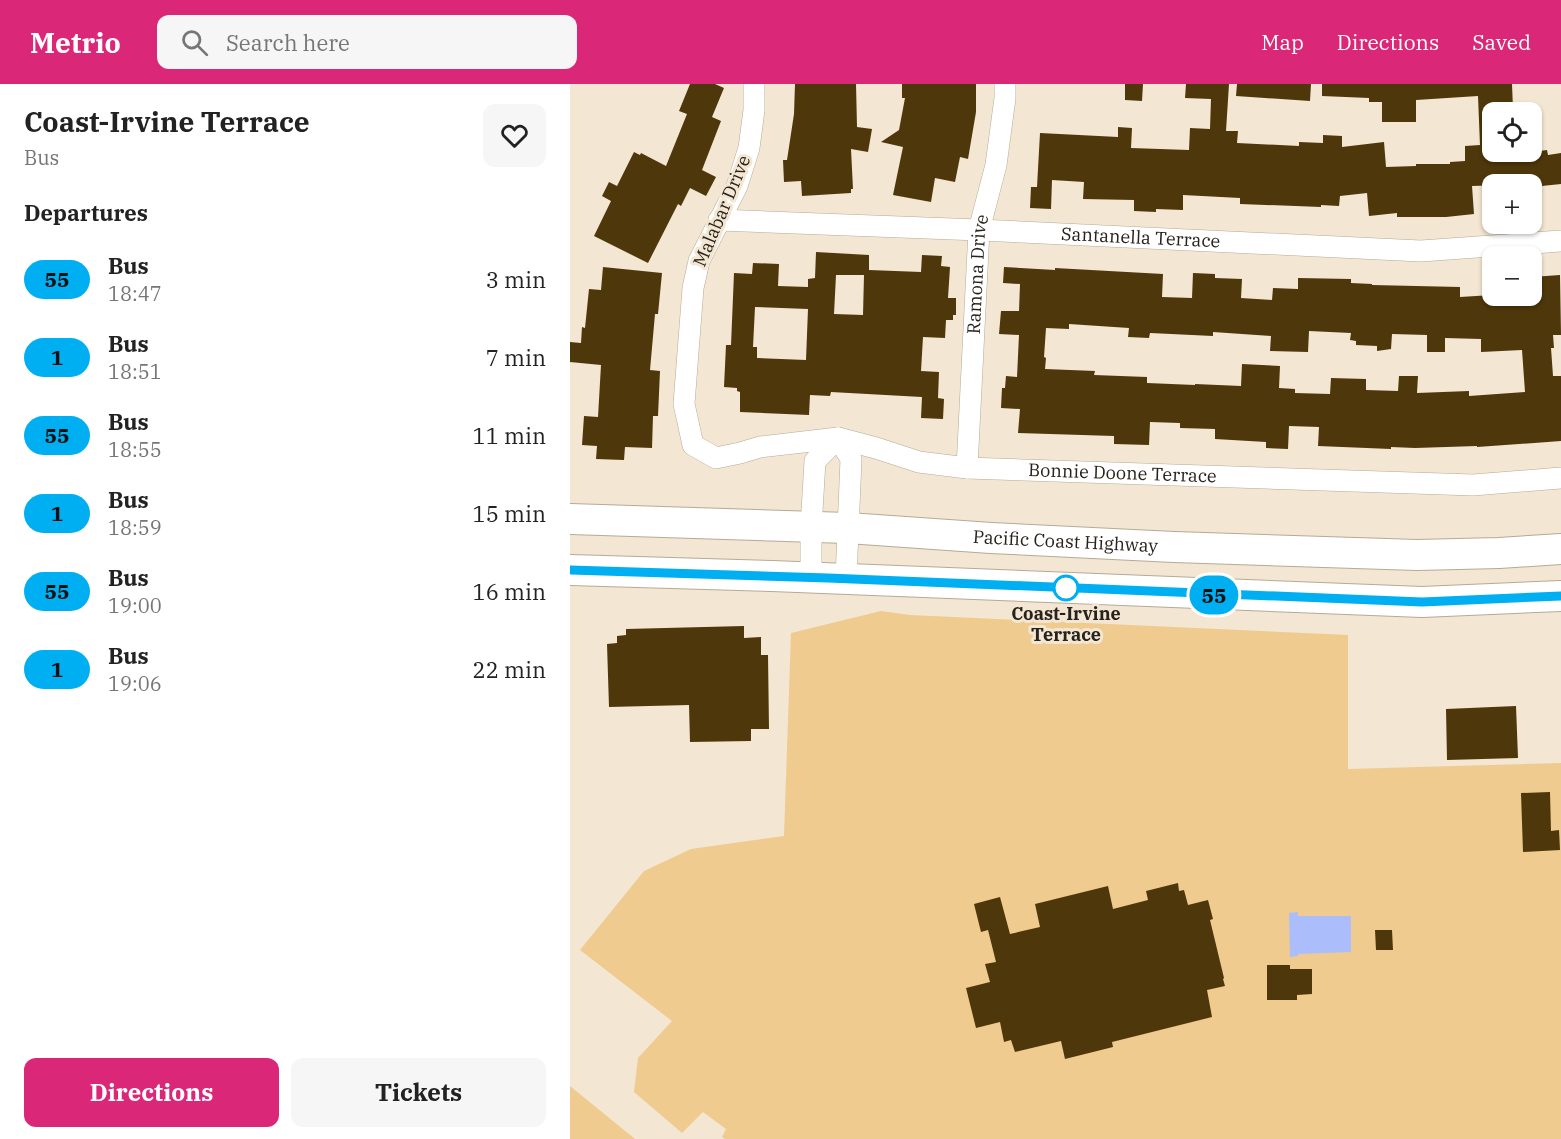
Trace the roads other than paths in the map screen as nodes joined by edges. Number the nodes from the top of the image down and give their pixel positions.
1 (754, 84) edge
2 (1005, 84) edge
3 (719, 220) junction
4 (979, 231) junction
5 (1561, 241) edge
6 (838, 438) junction
7 (693, 445) joint
8 (967, 468) junction
9 (1561, 478) edge
10 (570, 519) edge
11 (811, 528) junction
12 (848, 528) junction
13 (1561, 549) edge
14 (570, 570) edge
15 (811, 578) junction
16 (846, 579) junction
17 (1561, 596) edge

1 - 3 street, Malabar Drive
2 - 4 street, Ramona Drive
3 - 4 street, Santanella Terrace
3 - 7 street, Malabar Drive
4 - 5 street, Santanella Terrace
4 - 8 street, Ramona Drive
6 - 7 street, Bonnie Doone Terrace
6 - 8 street, Bonnie Doone Terrace
6 - 11 street
6 - 12 street
8 - 9 street, Bonnie Doone Terrace
10 - 11 highway, Pacific Coast Highway
11 - 12 highway, Pacific Coast Highway
11 - 15 street
12 - 13 highway, Pacific Coast Highway
12 - 16 street
14 - 15 highway
15 - 16 highway
16 - 17 highway

